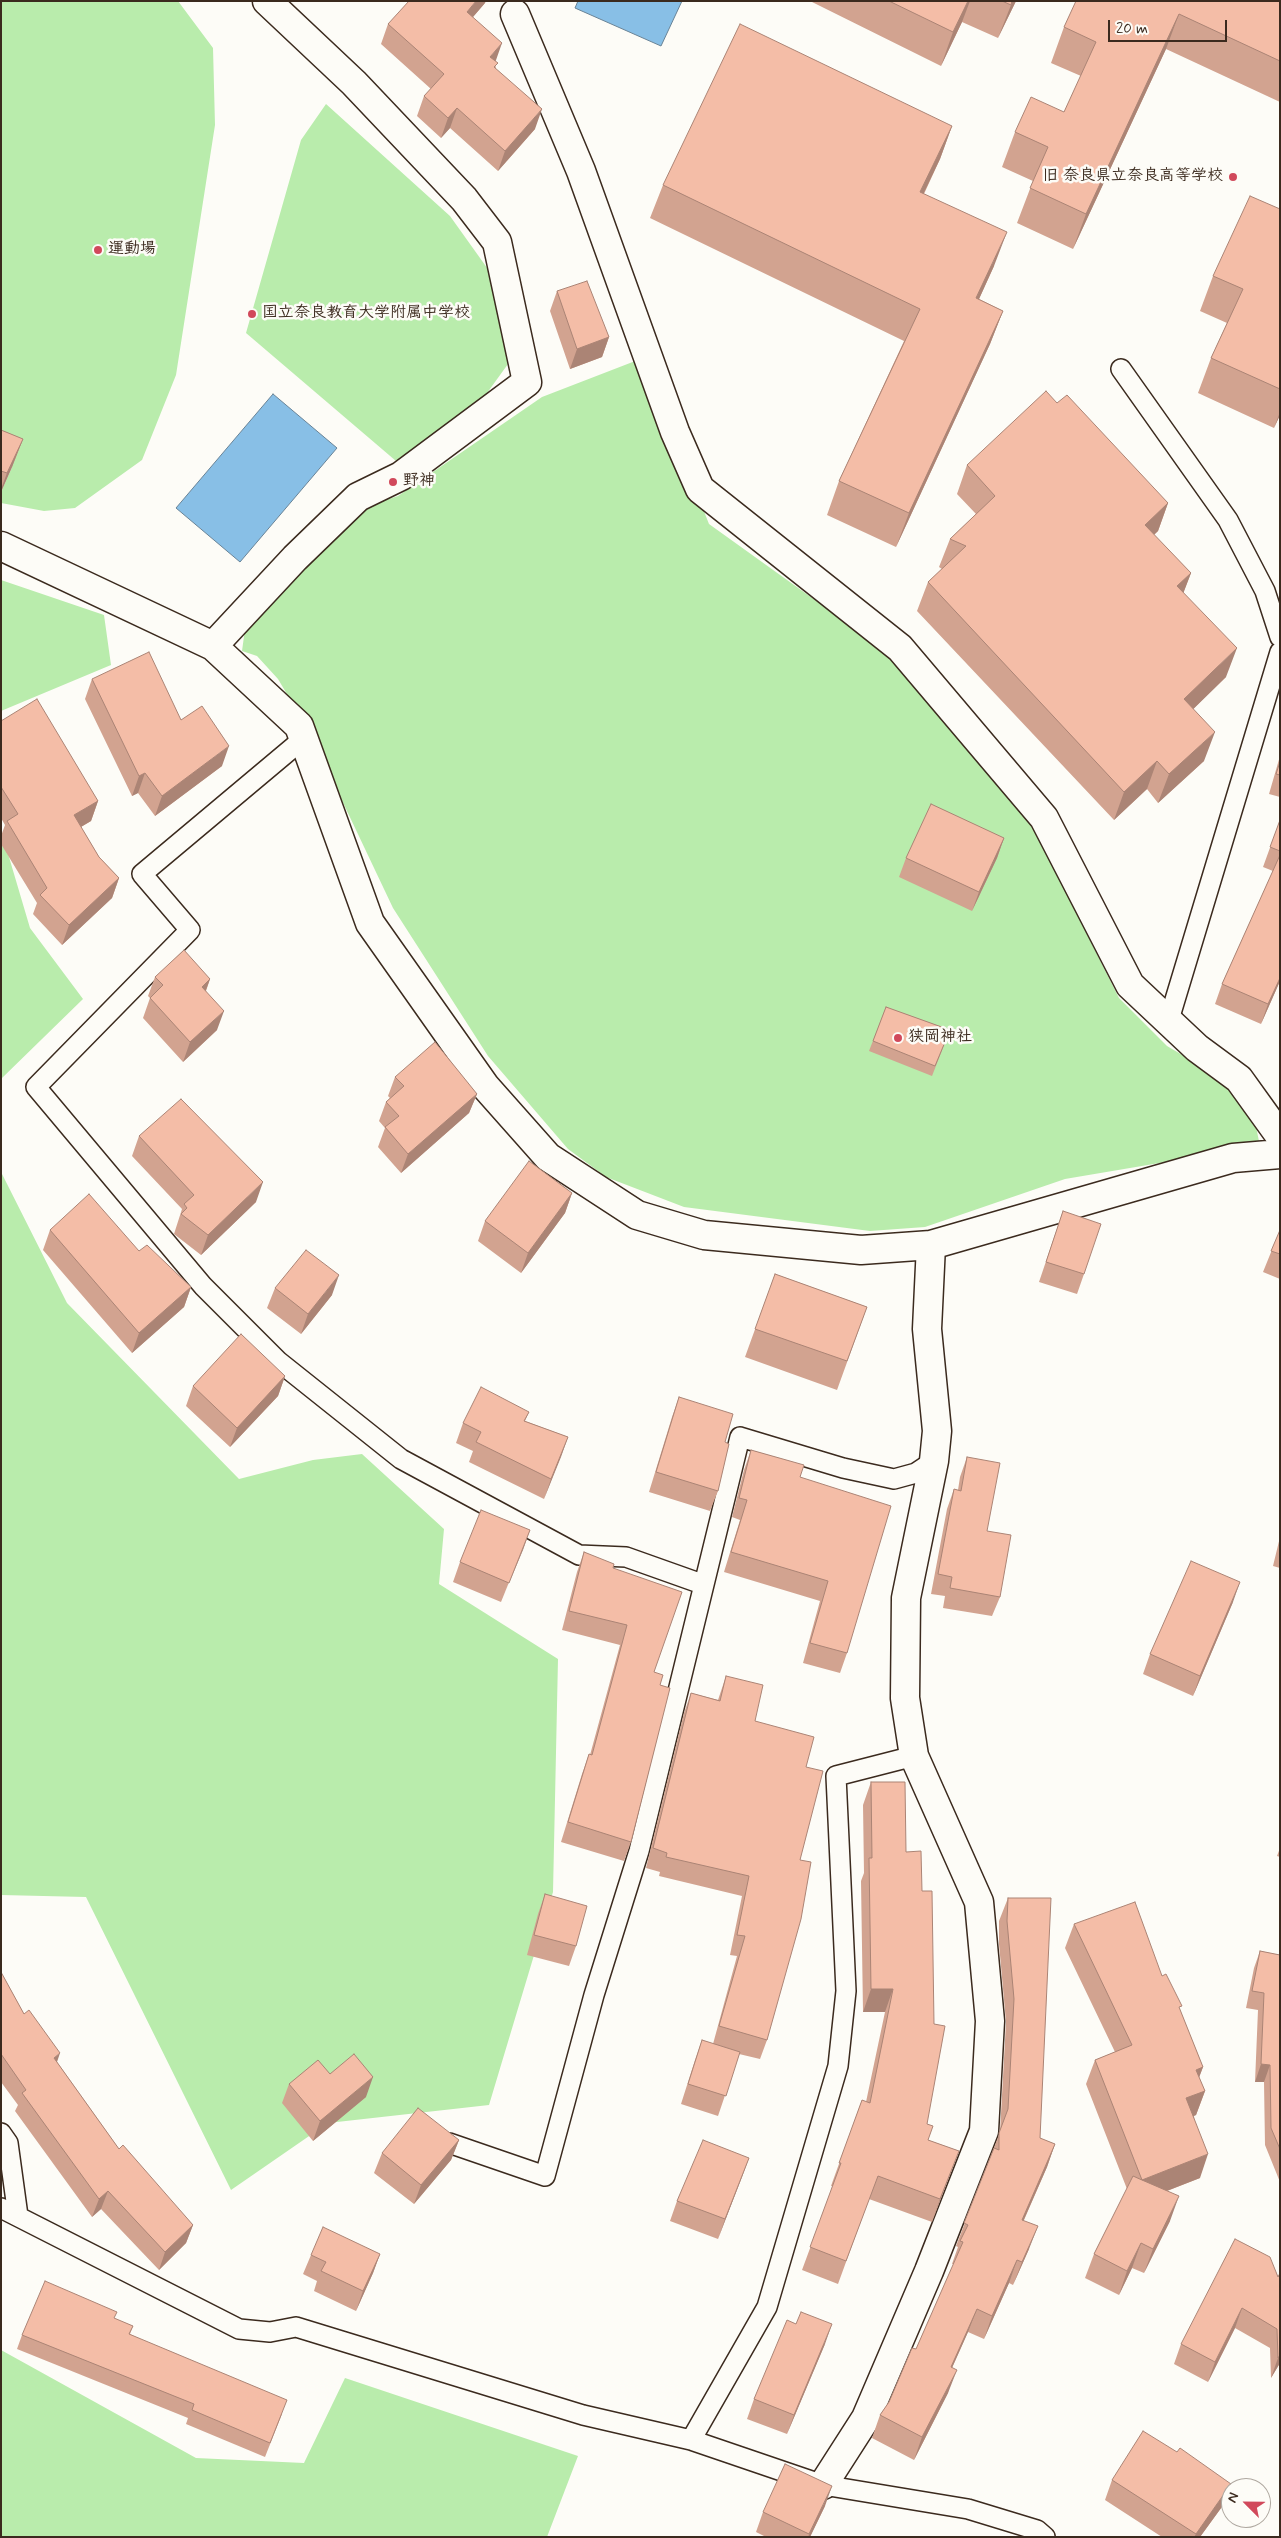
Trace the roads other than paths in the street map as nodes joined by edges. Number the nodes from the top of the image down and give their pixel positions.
1 (267, 1) edge
2 (515, 14) dead end
3 (1121, 369) dead end
4 (1, 546) edge
5 (1280, 637) edge
6 (213, 646) junction
7 (1280, 652) edge
8 (303, 740) junction
9 (1168, 1023) junction
10 (1280, 1136) edge
11 (1280, 1154) edge
12 (931, 1245) junction
13 (934, 1460) junction
14 (702, 1584) junction
15 (914, 1756) junction
16 (1, 2133) edge
17 (449, 2143) edge
18 (1, 2208) edge
19 (18, 2216) junction
20 (691, 2440) junction
21 (823, 2485) junction
22 (1045, 2537) edge

1 - 6 street
2 - 9 street
3 - 5 lane
4 - 6 street
6 - 8 street
7 - 9 lane
8 - 12 street
8 - 14 lane
9 - 10 street
11 - 12 street
12 - 13 street
13 - 14 lane
13 - 15 street
14 - 17 lane
15 - 20 lane
15 - 21 street
16 - 19 lane
18 - 19 lane
19 - 20 lane
20 - 21 lane
21 - 22 lane

